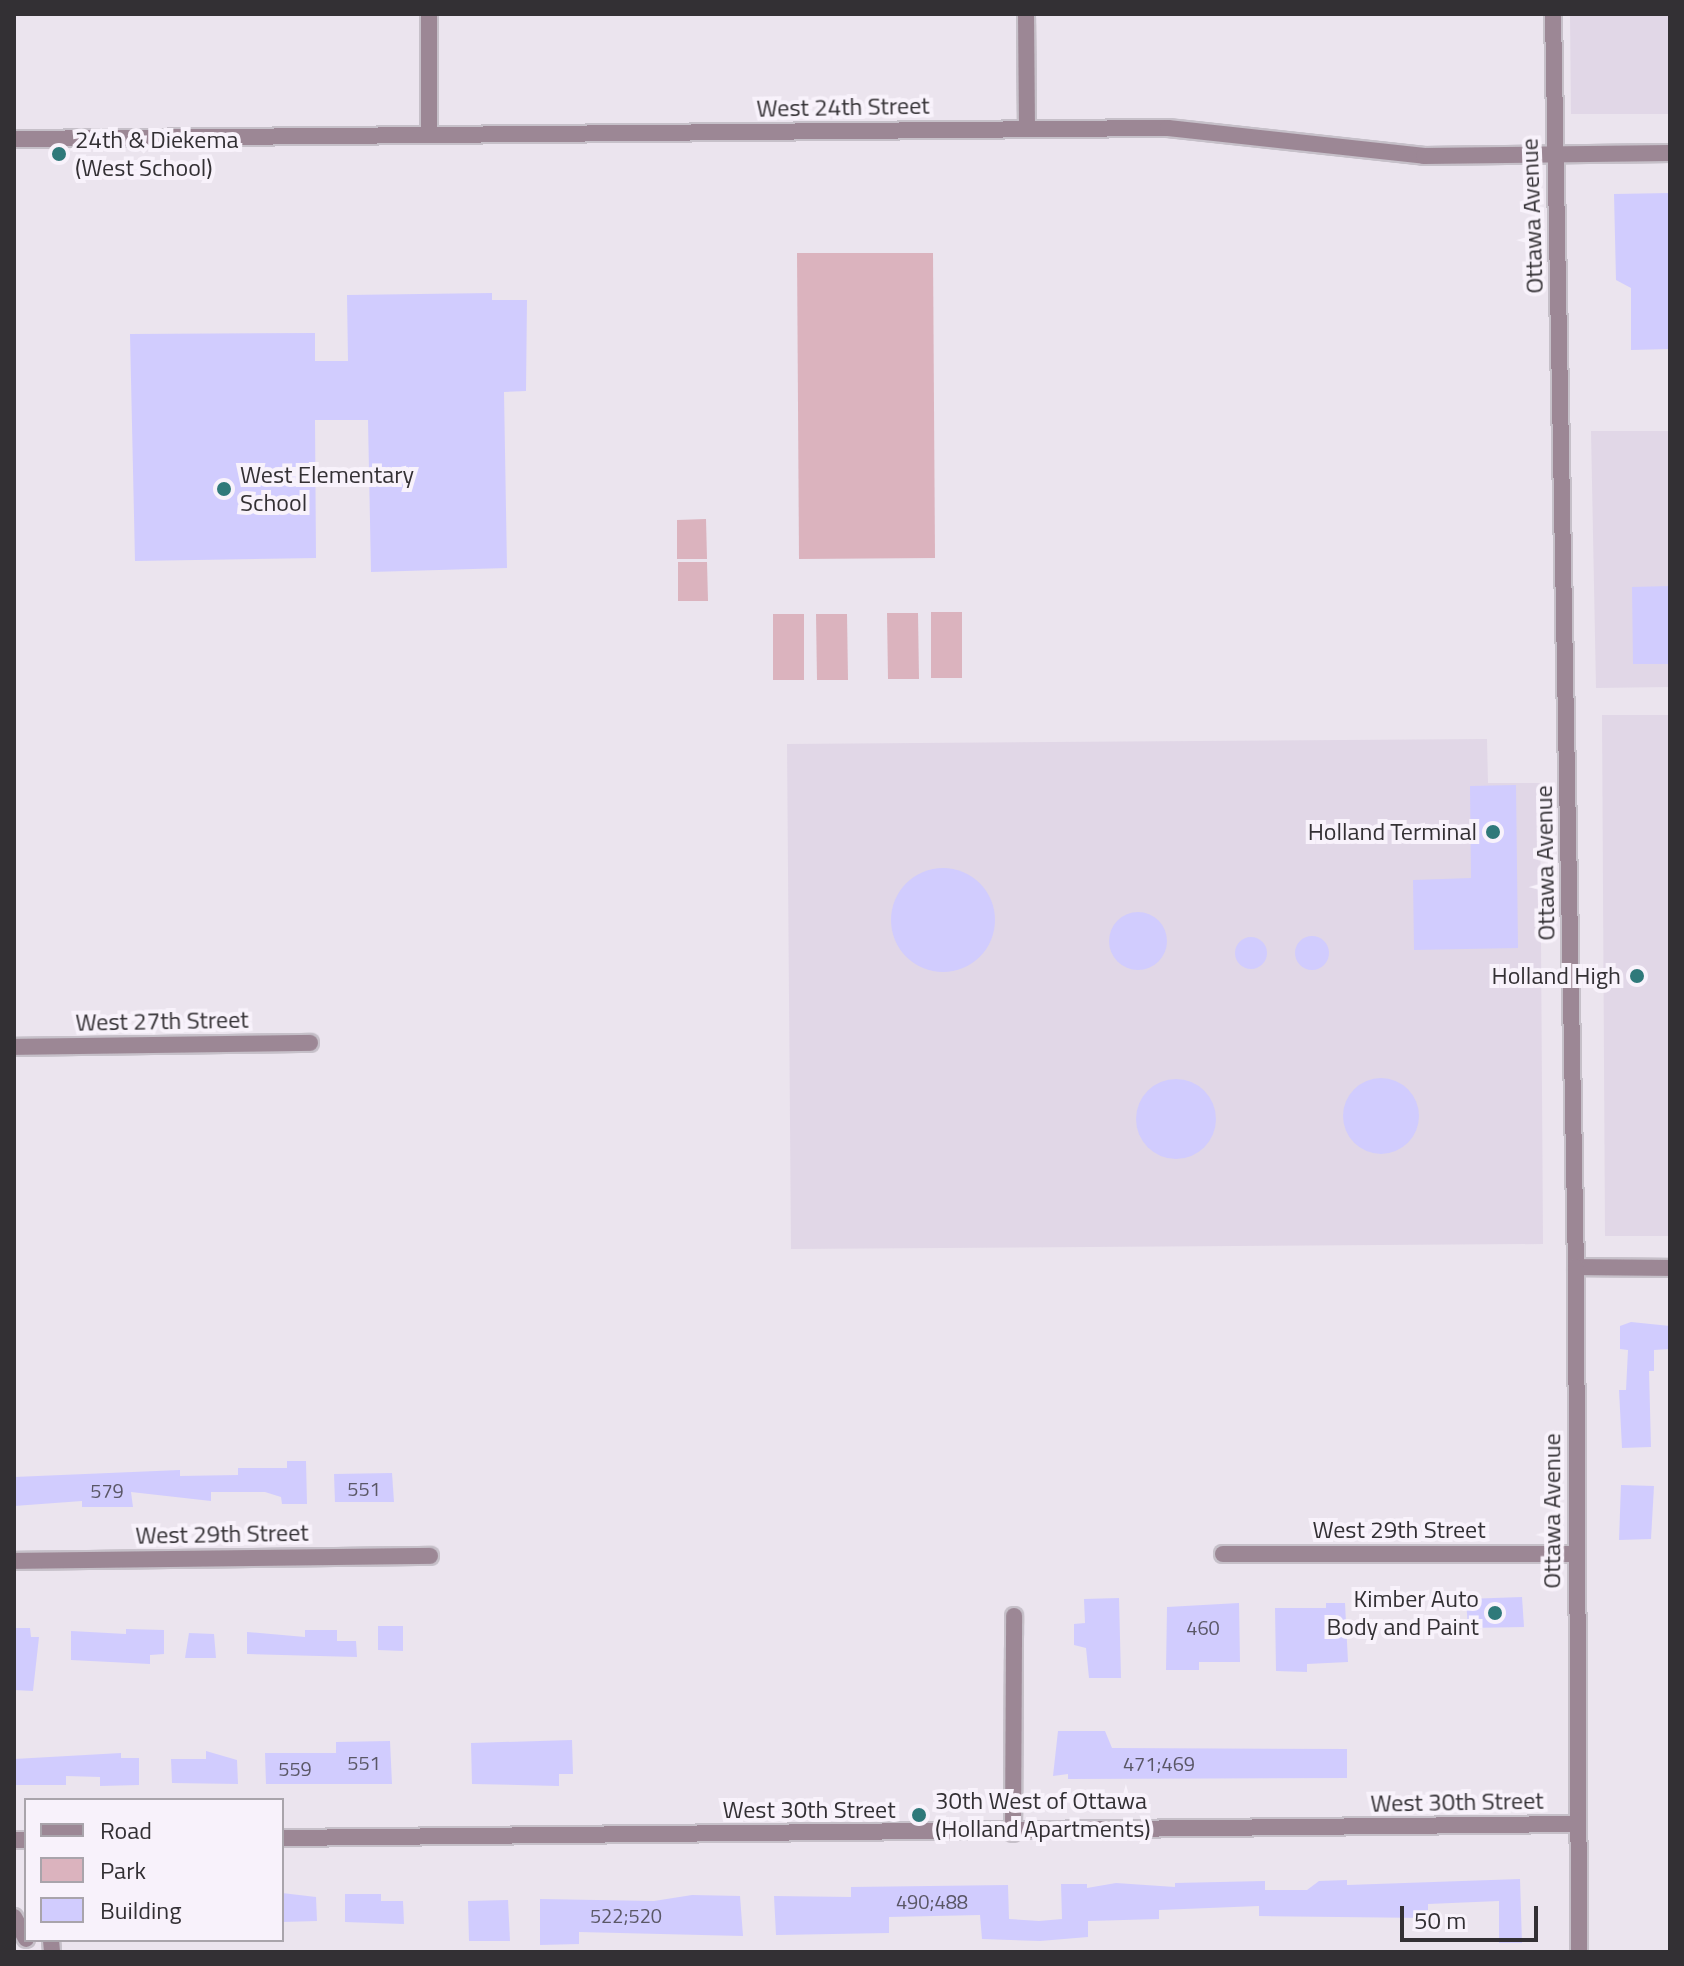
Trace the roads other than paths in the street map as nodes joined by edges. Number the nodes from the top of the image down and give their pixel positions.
1 (429, 14) edge
2 (1026, 14) edge
3 (1553, 14) edge
4 (1027, 129) junction
5 (429, 135) junction
6 (14, 139) edge
7 (1670, 153) edge
8 (1553, 154) junction
9 (310, 1043) dead end
10 (14, 1047) edge
11 (1576, 1267) junction
12 (1670, 1268) edge
13 (1223, 1554) dead end
14 (1576, 1554) junction
15 (430, 1556) dead end
16 (14, 1561) edge
17 (1014, 1616) dead end
18 (1576, 1824) junction
19 (1013, 1833) junction
20 (284, 1838) edge
21 (14, 1917) edge
22 (24, 1936) edge
23 (1579, 1952) edge

1 - 5 street
2 - 4 street
3 - 8 street, Ottawa Avenue
4 - 5 street, West 24th Street
4 - 8 street, West 24th Street
5 - 6 street, West 24th Street
7 - 8 street, West 24th Street
8 - 11 street, Ottawa Avenue
9 - 10 street, West 27th Street
11 - 12 street
11 - 14 street, Ottawa Avenue
13 - 14 street, West 29th Street
14 - 18 street, Ottawa Avenue
15 - 16 street, West 29th Street
17 - 19 street
18 - 19 street, West 30th Street
18 - 23 street, Ottawa Avenue
19 - 20 street, West 30th Street
21 - 22 street

